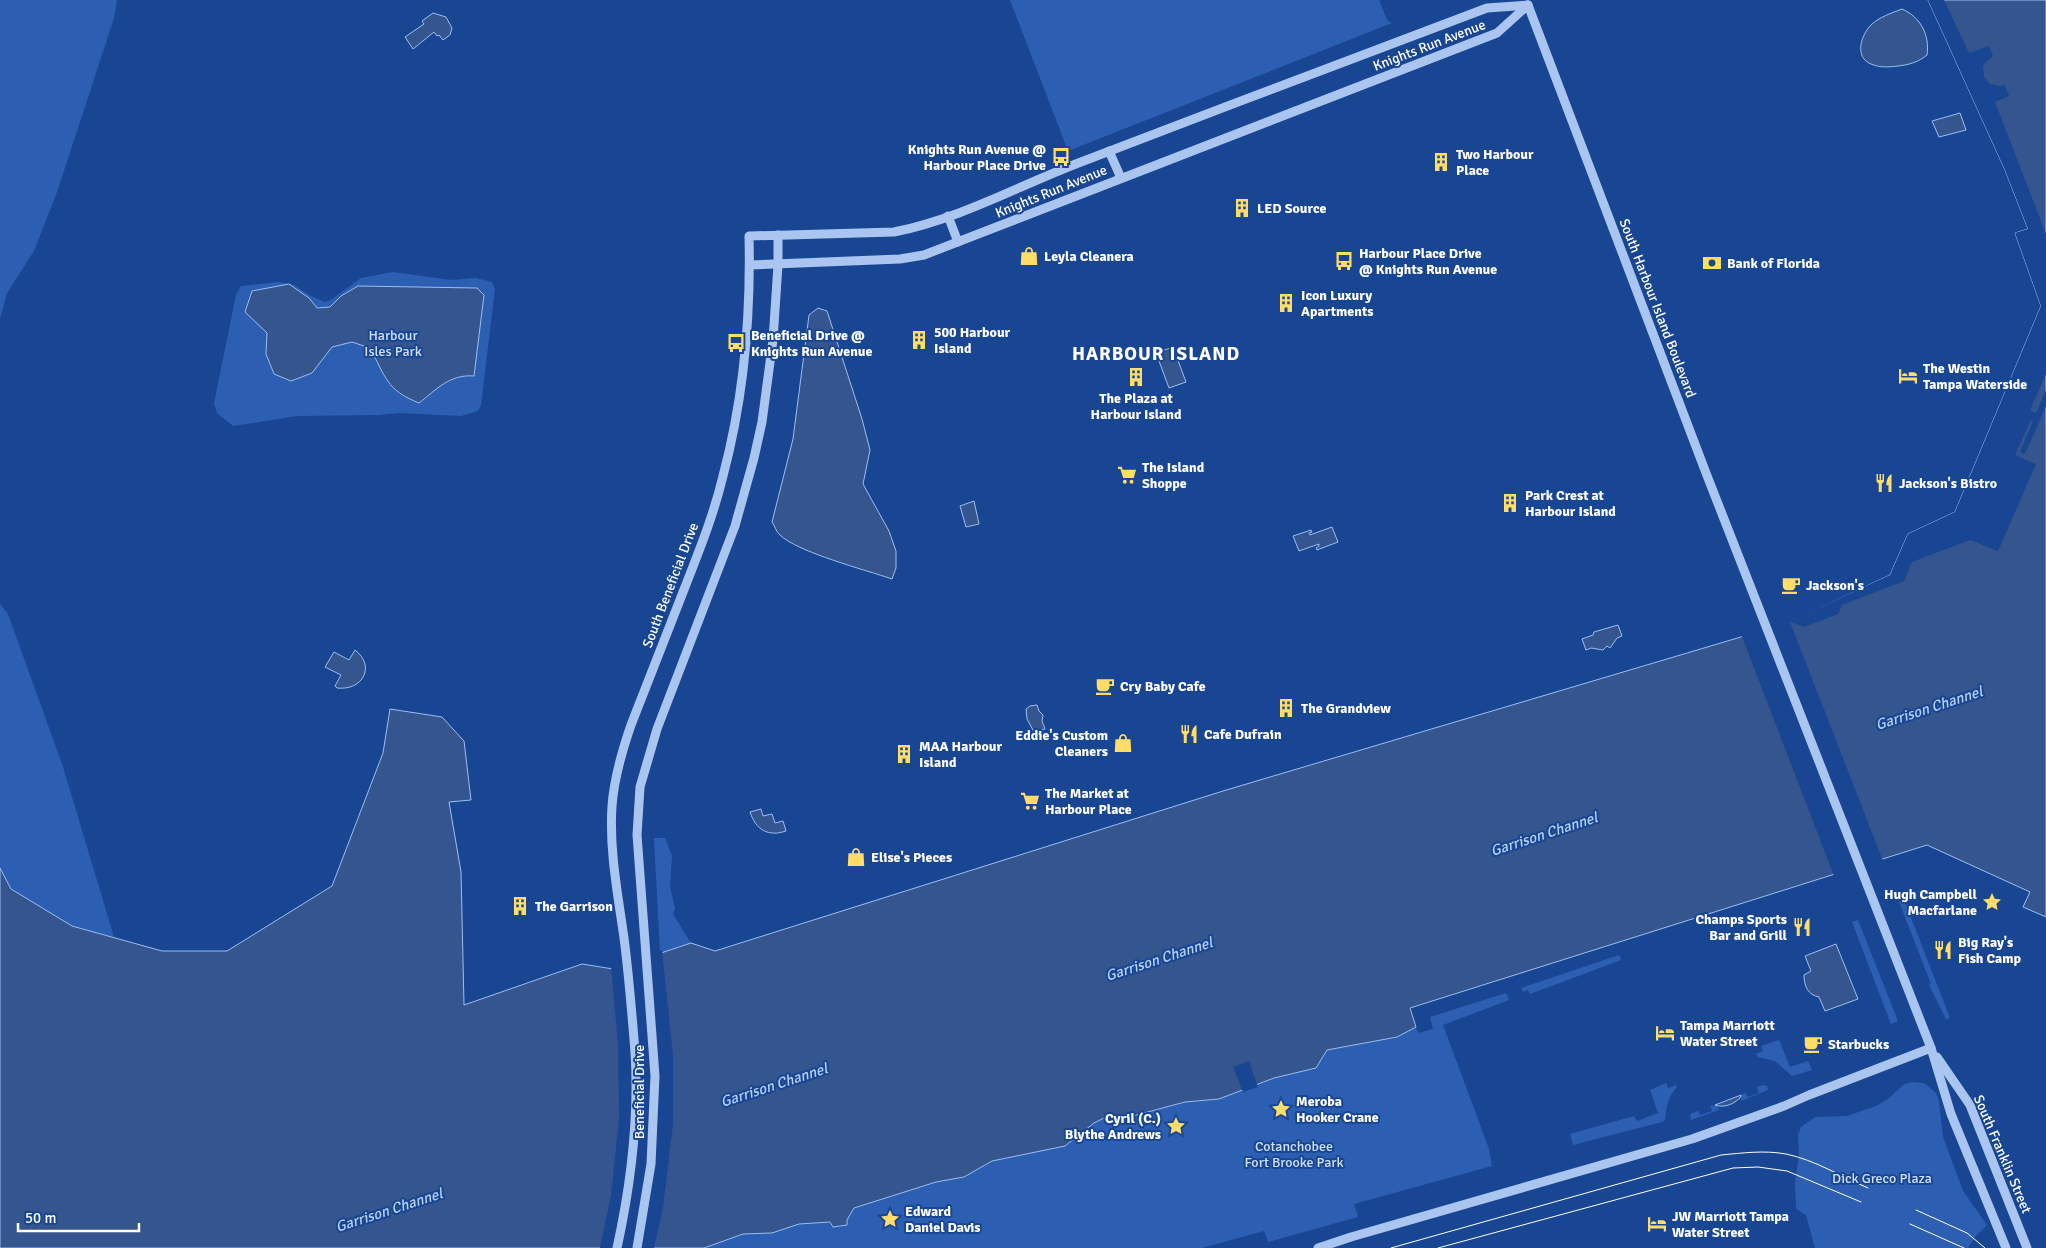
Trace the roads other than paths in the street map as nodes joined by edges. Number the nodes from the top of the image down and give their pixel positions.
1 (1528, 5) junction
2 (1109, 151) junction
3 (1121, 178) junction
4 (948, 216) junction
5 (778, 235) junction
6 (749, 236) joint
7 (958, 242) junction
8 (750, 265) junction
9 (778, 265) junction
10 (1878, 913) joint
11 (624, 941) joint
12 (1931, 1048) junction
13 (617, 1248) edge
14 (637, 1248) edge
15 (1318, 1248) edge
16 (2006, 1248) edge
17 (2027, 1248) edge

1 - 2 street, Knights Run Avenue
1 - 3 street, Knights Run Avenue
1 - 10 street, South Harbour Island Boulevard
2 - 3 street
2 - 4 street, Knights Run Avenue
3 - 7 street, Knights Run Avenue
4 - 5 street, Knights Run Avenue
4 - 7 street
5 - 6 street, Knights Run Avenue
5 - 9 street
6 - 8 street, South Beneficial Drive
7 - 9 street, Knights Run Avenue
8 - 9 street, Knights Run Avenue
8 - 11 street, South Beneficial Drive
9 - 14 street, Beneficial Drive
10 - 12 street, South Franklin Street
11 - 13 street, Beneficial Drive
12 - 15 street
12 - 16 street, South Franklin Street
12 - 17 street, South Franklin Street

